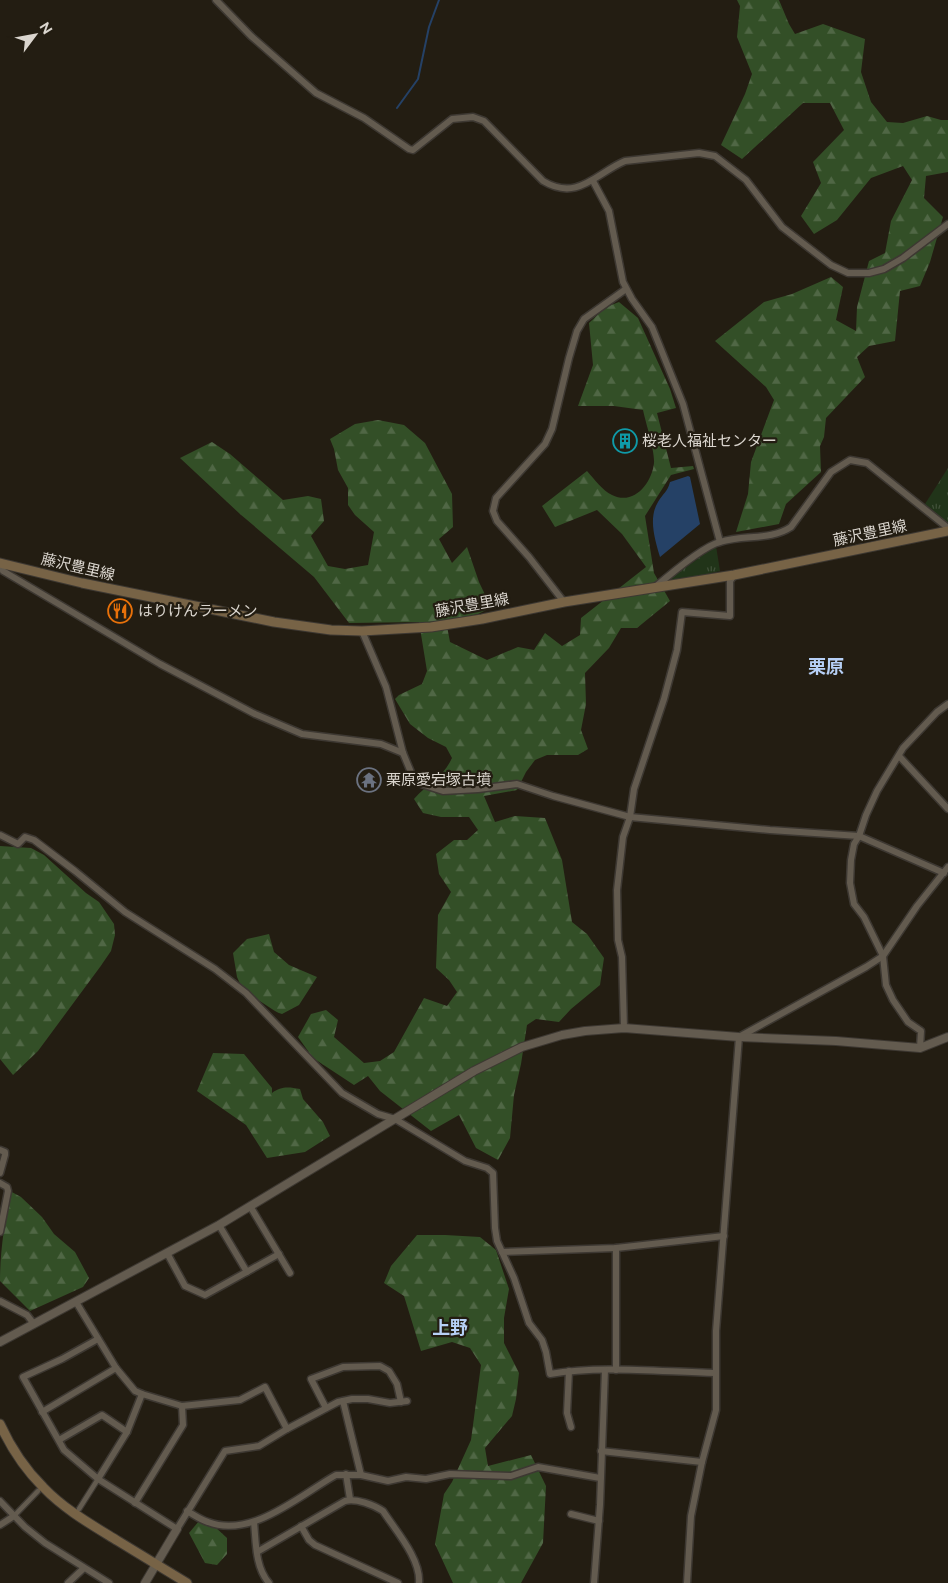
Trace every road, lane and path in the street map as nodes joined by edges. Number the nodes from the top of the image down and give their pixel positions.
1 (216, 0) edge
2 (593, 181) junction
3 (948, 224) edge
4 (626, 289) junction
5 (948, 529) edge
6 (720, 542) junction
7 (0, 563) edge
8 (734, 575) junction
9 (654, 589) junction
10 (564, 602) junction
11 (362, 631) junction
12 (948, 704) edge
13 (403, 753) junction
14 (899, 756) junction
15 (948, 809) edge
16 (630, 817) junction
17 (0, 835) edge
18 (859, 836) junction
19 (946, 870) edge
20 (883, 956) junction
21 (624, 1028) junction
22 (739, 1037) junction
23 (948, 1037) edge
24 (920, 1048) junction
25 (395, 1119) junction
26 (0, 1150) edge
27 (0, 1173) edge
28 (0, 1182) edge
29 (250, 1206) junction
30 (219, 1224) junction
31 (0, 1232) edge
32 (724, 1236) junction
33 (616, 1248) junction
34 (502, 1252) junction
35 (167, 1253) junction
36 (279, 1254) junction
37 (247, 1272) junction
38 (290, 1273) dead end
39 (0, 1302) edge
40 (76, 1302) junction
41 (34, 1324) junction
42 (98, 1339) junction
43 (0, 1342) edge
44 (116, 1368) junction
45 (605, 1370) junction
46 (616, 1370) junction
47 (570, 1371) junction
48 (715, 1373) junction
49 (142, 1394) junction
50 (343, 1401) junction
51 (182, 1406) junction
52 (326, 1408) junction
53 (42, 1412) junction
54 (0, 1424) edge
55 (571, 1427) dead end
56 (288, 1429) junction
57 (127, 1432) junction
58 (59, 1440) junction
59 (601, 1450) junction
60 (702, 1462) junction
61 (346, 1474) junction
62 (361, 1475) junction
63 (600, 1478) junction
64 (98, 1479) junction
65 (38, 1492) dead end
66 (350, 1499) junction
67 (0, 1501) edge
68 (135, 1503) junction
69 (79, 1509) dead end
70 (188, 1511) junction
71 (571, 1514) dead end
72 (14, 1516) junction
73 (599, 1521) junction
74 (254, 1522) junction
75 (0, 1525) edge
76 (301, 1526) junction
77 (177, 1529) junction
78 (258, 1552) junction
79 (156, 1564) junction
80 (84, 1568) junction
81 (68, 1583) edge
82 (109, 1583) edge
83 (144, 1583) edge
84 (187, 1583) edge
85 (269, 1583) edge
86 (398, 1583) edge
87 (419, 1583) edge
88 (594, 1583) edge
89 (687, 1583) edge

1 - 2 street
2 - 3 street
2 - 4 street
4 - 6 street
4 - 10 street
5 - 6 street
5 - 8 main road, 藤沢豊里線
6 - 9 street
7 - 11 main road, 藤沢豊里線
7 - 13 street
8 - 9 main road, 藤沢豊里線
8 - 16 street
9 - 10 main road, 藤沢豊里線
10 - 11 main road, 藤沢豊里線
11 - 13 street
12 - 14 street
13 - 16 street
14 - 15 street
14 - 18 street
16 - 18 street
16 - 21 street
17 - 25 street
18 - 19 street
18 - 20 street
19 - 20 street
20 - 22 street
20 - 24 street
21 - 22 street
21 - 25 street
22 - 24 street
22 - 32 street
23 - 24 street
25 - 29 street
25 - 34 street
26 - 27 street
28 - 31 street
29 - 30 street
29 - 36 street
30 - 35 street
30 - 37 street
32 - 33 street
32 - 48 street
33 - 34 street
33 - 46 street
34 - 47 street
35 - 37 street
35 - 40 street
36 - 37 street
36 - 38 street
39 - 41 street
40 - 41 street
40 - 42 street
41 - 43 street
42 - 44 street
42 - 53 street
44 - 49 street
44 - 53 street
45 - 46 street
45 - 47 street
45 - 59 street
46 - 48 street
47 - 55 street
48 - 60 street
49 - 51 street
49 - 57 street
50 - 52 street
50 - 52 street
50 - 62 street
51 - 56 street
51 - 68 street
52 - 56 street
53 - 58 street
54 - 79 main road
56 - 70 street
57 - 58 street
57 - 64 street
58 - 64 street
59 - 60 street
59 - 63 street
60 - 89 street
61 - 62 street
61 - 66 street
61 - 74 street
62 - 63 street
63 - 73 street
64 - 68 street
64 - 69 street
65 - 72 street
66 - 76 street
66 - 87 street
67 - 72 street
68 - 77 street
70 - 74 street
70 - 77 street
71 - 73 street
72 - 75 street
72 - 80 street
73 - 88 street
74 - 78 street
76 - 78 street
76 - 86 street
77 - 79 street
78 - 85 street
79 - 83 street
79 - 84 main road
80 - 81 street
80 - 82 street

